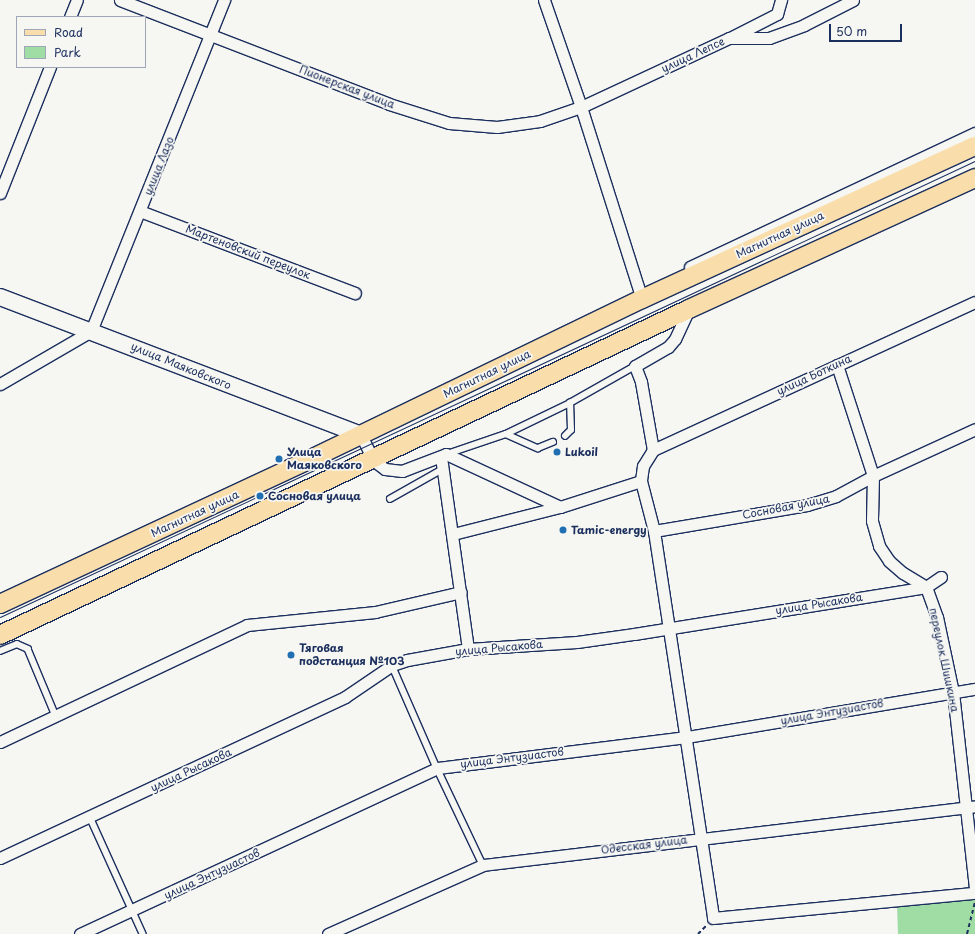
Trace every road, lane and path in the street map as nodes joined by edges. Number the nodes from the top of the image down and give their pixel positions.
1 (77, 0) edge
2 (120, 0) edge
3 (224, 0) edge
4 (544, 0) edge
5 (781, 0) edge
6 (853, 0) edge
7 (70, 16) edge
8 (210, 36) junction
9 (729, 38) junction
10 (50, 68) edge
11 (581, 107) junction
12 (975, 133) edge
13 (975, 146) edge
14 (975, 178) edge
15 (0, 193) edge
16 (140, 211) junction
17 (355, 293) dead end
18 (640, 295) junction
19 (0, 297) edge
20 (975, 302) edge
21 (689, 309) junction
22 (91, 331) junction
23 (837, 365) junction
24 (635, 366) junction
25 (0, 384) edge
26 (570, 404) junction
27 (975, 429) edge
28 (506, 434) junction
29 (361, 435) junction
30 (565, 436) dead end
31 (553, 442) dead end
32 (653, 450) junction
33 (444, 455) junction
34 (373, 460) junction
35 (443, 469) junction
36 (872, 476) junction
37 (641, 481) junction
38 (390, 499) dead end
39 (560, 507) junction
40 (654, 531) junction
41 (453, 534) junction
42 (941, 577) dead end
43 (926, 587) junction
44 (461, 592) junction
45 (0, 604) edge
46 (668, 627) junction
47 (0, 634) edge
48 (468, 649) junction
49 (0, 651) edge
50 (392, 665) junction
51 (975, 689) edge
52 (953, 692) junction
53 (55, 714) junction
54 (687, 737) junction
55 (0, 742) edge
56 (437, 768) junction
57 (971, 806) edge
58 (90, 817) junction
59 (702, 837) junction
60 (0, 858) edge
61 (483, 865) junction
62 (975, 888) edge
63 (975, 893) edge
64 (975, 902) edge
65 (133, 911) junction
66 (80, 934) edge
67 (144, 934) edge
68 (328, 934) edge
69 (967, 934) edge

1 - 7 street
2 - 8 street, Пионерская улица
3 - 8 street, улица Лазо
4 - 11 street
5 - 9 street
6 - 9 street, улица Лепсе
8 - 11 street, Пионерская улица
8 - 16 street, улица Лазо
9 - 11 street, улица Лепсе
10 - 15 street
11 - 18 street
12 - 18 street
13 - 18 main road, Магнитная улица
14 - 21 main road
16 - 17 street, Мартеновский переулок
16 - 22 street, улица Лазо
18 - 29 main road, Магнитная улица
19 - 22 main road, улица Маяковского
20 - 23 street, улица Боткина
21 - 24 street
21 - 34 main road
22 - 25 street
22 - 29 main road, улица Маяковского
23 - 32 street, улица Боткина
23 - 36 street
24 - 26 lane
24 - 32 street
26 - 28 lane
26 - 30 lane
27 - 36 street, Сосновая улица
28 - 31 lane
28 - 33 lane
29 - 34 street
29 - 45 main road, Магнитная улица
32 - 37 street
33 - 34 street
33 - 35 street
33 - 39 street
34 - 47 main road
35 - 38 lane
35 - 41 street
36 - 40 street, Сосновая улица
36 - 43 street
37 - 39 street
37 - 40 street
39 - 41 street
40 - 46 street
41 - 44 street
42 - 43 street, улица Рысакова
43 - 46 street, улица Рысакова
43 - 52 street, переулок Шишкина
44 - 48 street
44 - 53 street
46 - 48 street, улица Рысакова
46 - 54 street
48 - 50 street, улица Рысакова
49 - 53 lane
50 - 56 lane
50 - 58 street, улица Рысакова
51 - 52 street, улица Энтузиастов
52 - 54 street, улица Энтузиастов
52 - 57 street, переулок Шишкина
53 - 55 street
54 - 56 street, улица Энтузиастов
54 - 59 street
56 - 61 lane
56 - 65 street, улица Энтузиастов
57 - 59 street, Одесская улица
57 - 62 street, переулок Шишкина
58 - 60 street, улица Рысакова
58 - 65 lane
59 - 61 street, Одесская улица
59 - 63 street
61 - 68 street, Одесская улица
64 - 69 path
65 - 66 street, улица Энтузиастов
65 - 67 lane

